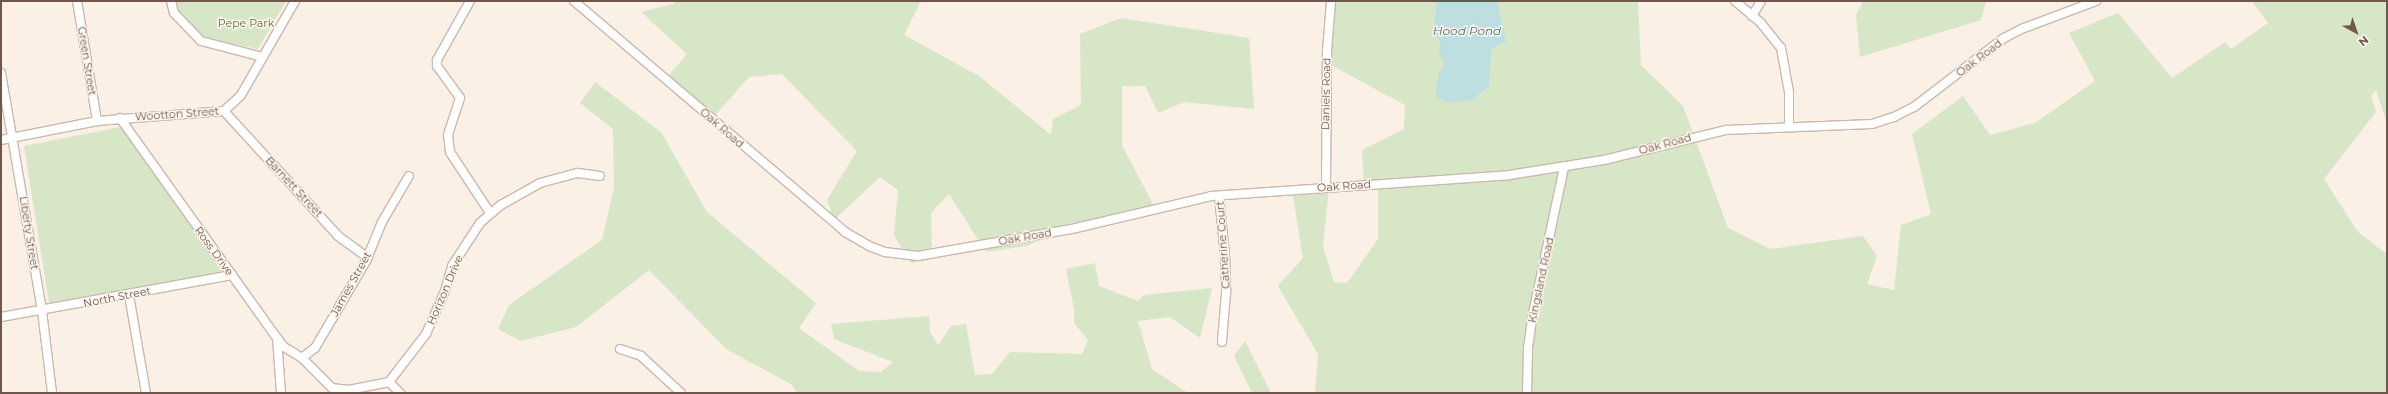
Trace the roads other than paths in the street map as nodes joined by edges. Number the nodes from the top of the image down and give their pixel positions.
1 (77, 1) edge
2 (171, 1) edge
3 (295, 1) edge
4 (470, 1) edge
5 (574, 1) edge
6 (1331, 1) edge
7 (1735, 1) edge
8 (1761, 1) edge
9 (2096, 1) edge
10 (1752, 16) junction
11 (262, 57) junction
12 (1, 73) edge
13 (224, 111) junction
14 (120, 118) junction
15 (97, 121) junction
16 (1789, 127) junction
17 (12, 138) junction
18 (1, 140) edge
19 (1564, 168) junction
20 (409, 176) dead end
21 (600, 176) dead end
22 (1326, 187) junction
23 (1219, 196) junction
24 (490, 214) junction
25 (368, 258) junction
26 (232, 275) junction
27 (129, 295) junction
28 (42, 311) junction
29 (1, 317) edge
30 (277, 338) junction
31 (1222, 342) dead end
32 (620, 349) dead end
33 (302, 358) junction
34 (389, 382) junction
35 (52, 393) edge
36 (146, 393) edge
37 (281, 393) edge
38 (400, 393) edge
39 (681, 393) edge
40 (1527, 393) edge

1 - 15 street, Green Street
2 - 11 street
3 - 11 street, Wootton Street
4 - 24 street
5 - 23 street, Oak Road
6 - 22 street, Daniels Road
7 - 10 street
8 - 10 street
9 - 16 street, Oak Road
10 - 16 street
11 - 13 street, Wootton Street
12 - 17 street, Liberty Street
13 - 14 street, Wootton Street
13 - 25 street, Barnett Street
14 - 15 street, Wootton Street
14 - 26 street, Ross Drive
15 - 17 street, Wootton Street
16 - 19 street, Oak Road
17 - 18 street, Wootton Street
17 - 28 street, Liberty Street
19 - 22 street, Oak Road
19 - 40 street, Kingsland Road
20 - 25 street, James Street
21 - 24 street, Horizon Drive
22 - 23 street, Oak Road
23 - 31 street, Catherine Court
24 - 34 street, Horizon Drive
25 - 33 street, James Street
26 - 27 street, North Street
26 - 30 street, Ross Drive
27 - 28 street, North Street
27 - 36 street
28 - 29 street, North Street
28 - 35 street, Liberty Street
30 - 33 street
30 - 37 street
32 - 39 street
33 - 34 street
34 - 38 street

